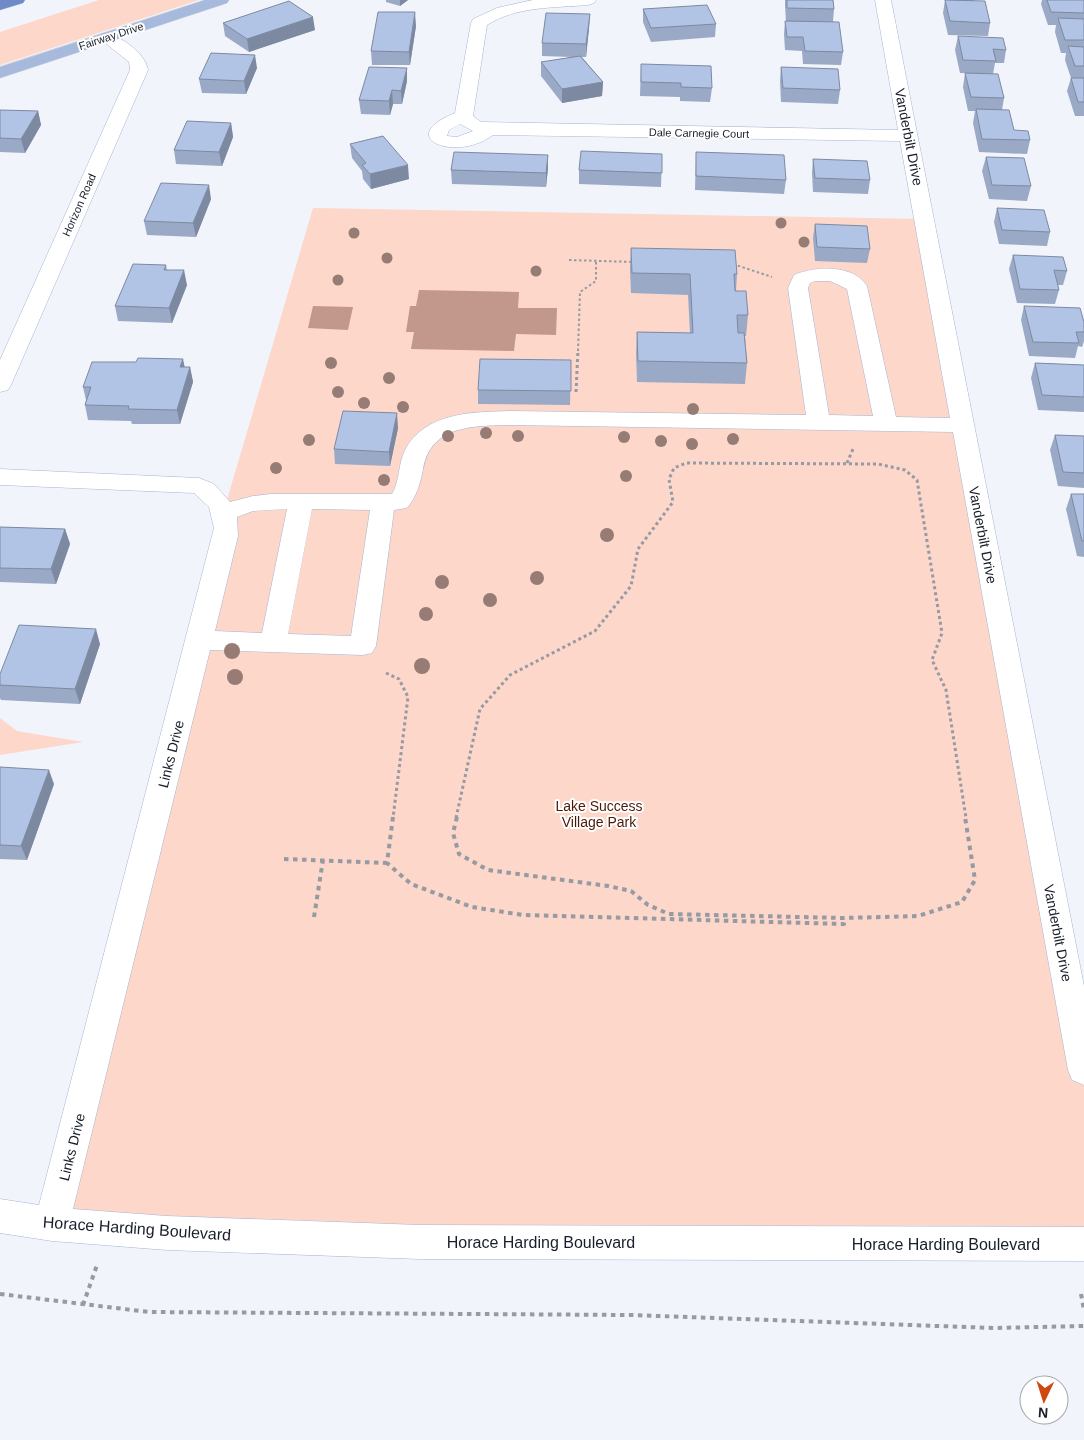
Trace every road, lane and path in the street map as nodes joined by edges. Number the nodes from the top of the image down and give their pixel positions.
1 (17, 0) edge
2 (221, 0) edge
3 (588, 0) edge
4 (883, 0) edge
5 (0, 5) edge
6 (107, 38) junction
7 (0, 73) edge
8 (464, 116) junction
9 (490, 129) junction
10 (909, 136) junction
11 (569, 260) dead end
12 (596, 261) junction
13 (643, 262) edge
14 (728, 264) edge
15 (798, 288) junction
16 (0, 385) edge
17 (575, 418) junction
18 (819, 422) junction
19 (886, 424) junction
20 (963, 425) junction
21 (0, 478) edge
22 (301, 501) junction
23 (383, 503) junction
24 (224, 513) junction
25 (200, 640) junction
26 (273, 644) junction
27 (386, 673) dead end
28 (284, 859) dead end
29 (323, 860) junction
30 (387, 863) junction
31 (314, 917) dead end
32 (844, 918) junction
33 (1084, 1070) edge
34 (0, 1216) edge
35 (52, 1224) junction
36 (1084, 1244) edge
37 (98, 1261) dead end
38 (0, 1294) edge
39 (1081, 1294) dead end
40 (83, 1304) junction
41 (1084, 1310) edge
42 (1084, 1326) edge

1 - 5 highway
2 - 6 main road, Fairway Drive
3 - 8 street
4 - 10 street, Vanderbilt Drive
6 - 7 main road, Fairway Drive
6 - 16 street, Horizon Road
8 - 9 street, Dale Carnegie Court
8 - 9 street, Dale Carnegie Court
9 - 10 street, Dale Carnegie Court
10 - 20 street, Vanderbilt Drive
11 - 12 path
12 - 13 path
12 - 17 path
14 - 15 path
15 - 18 street
15 - 19 street
17 - 18 street
17 - 23 street
18 - 19 street
19 - 20 street
20 - 33 street, Vanderbilt Drive
21 - 24 street
22 - 23 street
22 - 24 street
22 - 26 street
23 - 26 street
24 - 25 street, Links Drive
25 - 26 street
25 - 35 street, Links Drive
27 - 30 path
28 - 29 path
29 - 30 path
29 - 31 path
30 - 32 path
32 - 32 path
34 - 35 street, Horace Harding Boulevard
35 - 36 street, Horace Harding Boulevard
37 - 40 path
38 - 40 path
39 - 41 path
40 - 42 path

